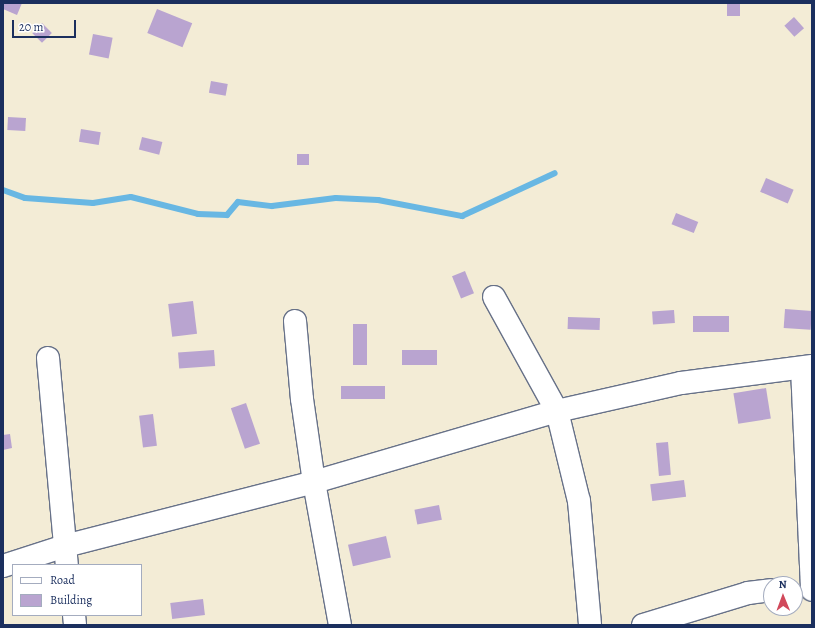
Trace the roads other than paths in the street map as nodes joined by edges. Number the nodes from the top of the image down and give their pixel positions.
1 (494, 296) dead end
2 (295, 321) dead end
3 (48, 358) dead end
4 (807, 367) edge
5 (557, 411) junction
6 (314, 482) junction
7 (66, 555) edge
8 (14, 564) edge
9 (808, 587) edge
10 (763, 591) edge
11 (340, 625) edge
12 (590, 625) edge
13 (643, 625) edge

1 - 5 street
2 - 6 street
3 - 7 street
4 - 5 street
4 - 9 street
5 - 6 street
5 - 12 street
6 - 7 street
6 - 11 street
7 - 8 street
10 - 13 street

